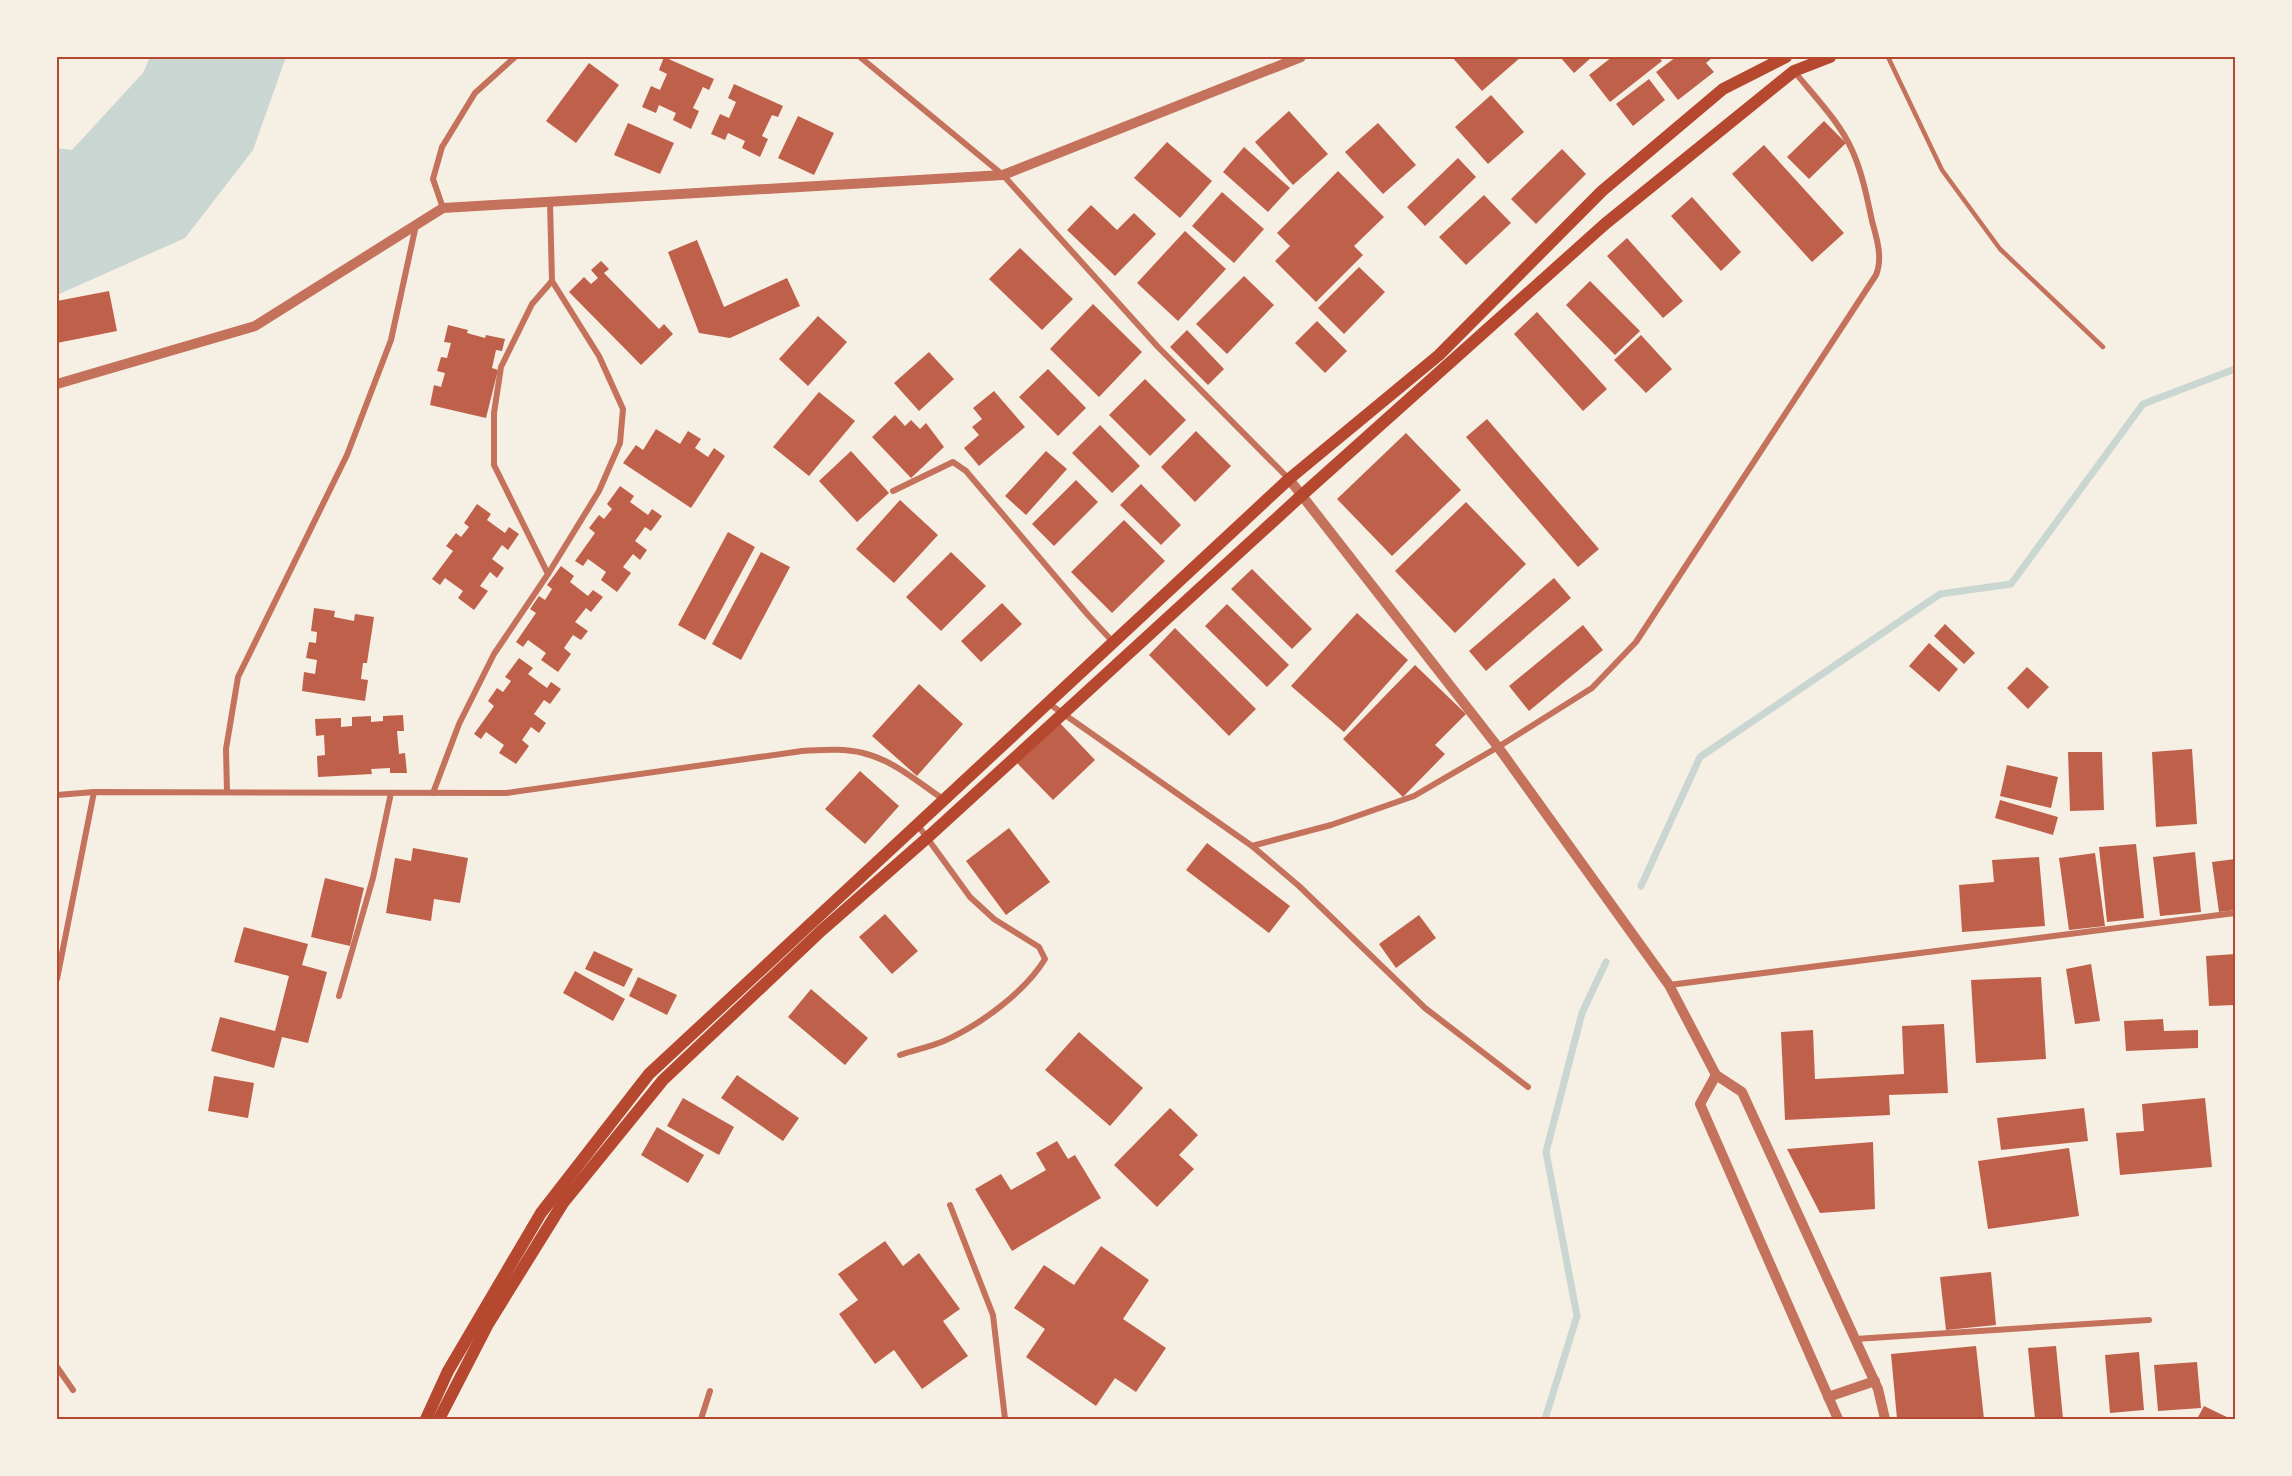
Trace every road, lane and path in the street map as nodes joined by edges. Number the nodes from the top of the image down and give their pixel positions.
1 (515, 57) edge
2 (860, 57) edge
3 (1301, 57) edge
4 (1784, 57) edge
5 (1830, 57) edge
6 (1888, 57) edge
7 (1794, 71) junction
8 (1003, 175) junction
9 (550, 202) junction
10 (443, 208) junction
11 (416, 225) junction
12 (552, 281) junction
13 (2103, 347) dead end
14 (57, 384) edge
15 (1289, 479) junction
16 (892, 490) dead end
17 (1302, 495) junction
18 (548, 574) junction
19 (1113, 642) junction
20 (1047, 703) junction
21 (1063, 714) junction
22 (1498, 747) junction
23 (94, 792) junction
24 (227, 792) junction
25 (391, 793) junction
26 (433, 793) junction
27 (57, 795) edge
28 (944, 799) junction
29 (917, 824) junction
30 (927, 838) junction
31 (1252, 846) junction
32 (2235, 913) edge
33 (756, 974) junction
34 (57, 979) edge
35 (767, 982) junction
36 (1669, 985) junction
37 (339, 996) dead end
38 (900, 1055) dead end
39 (1716, 1075) junction
40 (1528, 1087) dead end
41 (603, 1133) junction
42 (614, 1141) junction
43 (950, 1205) dead end
44 (513, 1272) junction
45 (2149, 1320) dead end
46 (1855, 1339) junction
47 (57, 1367) edge
48 (1875, 1381) junction
49 (73, 1390) dead end
50 (710, 1391) dead end
51 (1828, 1397) junction
52 (426, 1419) edge
53 (439, 1419) edge
54 (701, 1419) edge
55 (1005, 1419) edge
56 (1838, 1419) edge
57 (1885, 1419) edge

1 - 10 street
2 - 8 street
3 - 8 street
4 - 7 street
4 - 15 main road
5 - 7 main road
6 - 13 lane
7 - 17 main road
7 - 22 street
8 - 9 street
8 - 15 street
9 - 10 street
9 - 12 street
10 - 11 street
11 - 14 street
11 - 24 street
12 - 18 street
12 - 18 street
15 - 17 street
15 - 19 main road
16 - 19 street
17 - 21 main road
17 - 22 street
18 - 26 street
19 - 20 main road
20 - 21 street
20 - 28 main road
21 - 30 main road
21 - 31 street
22 - 31 street
22 - 36 street
23 - 24 street
23 - 27 street
23 - 34 street
24 - 25 street
25 - 26 street
25 - 37 street
26 - 28 street
28 - 29 main road
29 - 30 street
29 - 33 main road
30 - 35 main road
30 - 38 street
31 - 40 street
32 - 36 street
33 - 35 main road
33 - 41 main road
35 - 42 main road
36 - 39 street
39 - 46 street
39 - 51 street
41 - 42 main road
41 - 44 main road
42 - 44 main road
43 - 55 street
44 - 52 main road
44 - 53 main road
45 - 46 street
46 - 48 street
47 - 49 street
48 - 51 street
48 - 57 street
50 - 54 street
51 - 56 street

